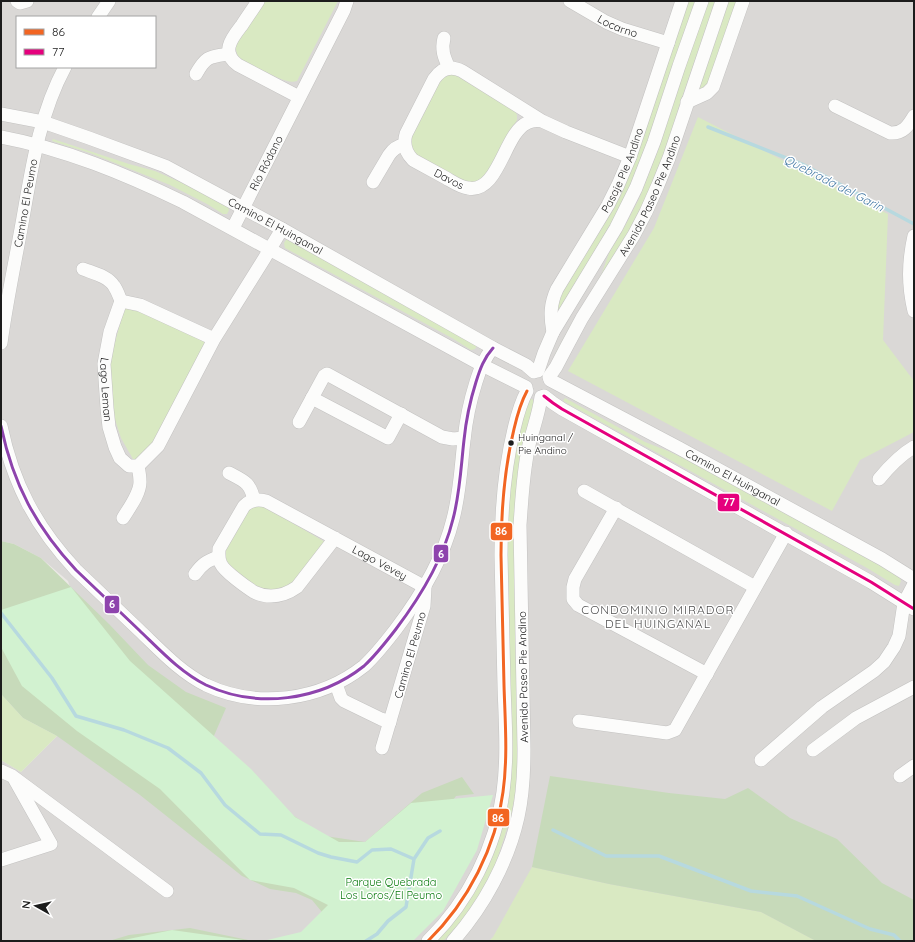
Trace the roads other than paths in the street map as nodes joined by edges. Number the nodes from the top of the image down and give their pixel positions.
1 (17, 1) edge
2 (27, 1) edge
3 (109, 1) edge
4 (258, 1) edge
5 (347, 1) edge
6 (570, 1) edge
7 (682, 1) edge
8 (702, 1) edge
9 (722, 1) edge
10 (743, 1) edge
11 (99, 16) edge
12 (444, 38) dead end
13 (668, 43) junction
14 (229, 54) junction
15 (65, 68) edge
16 (449, 68) junction
17 (196, 74) dead end
18 (299, 97) junction
19 (687, 102) junction
20 (514, 103) junction
21 (836, 106) dead end
22 (1, 114) edge
23 (914, 116) edge
24 (542, 121) junction
25 (42, 122) junction
26 (519, 128) junction
27 (1, 137) edge
28 (404, 145) junction
29 (37, 146) junction
30 (630, 158) junction
31 (373, 182) dead end
32 (244, 208) junction
33 (233, 228) junction
34 (282, 229) junction
35 (914, 236) edge
36 (270, 249) junction
37 (83, 269) dead end
38 (122, 300) junction
39 (914, 311) edge
40 (553, 332) junction
41 (214, 339) junction
42 (1, 343) edge
43 (493, 348) junction
44 (482, 365) junction
45 (543, 375) junction
46 (526, 389) junction
47 (542, 396) junction
48 (312, 398) junction
49 (401, 414) junction
50 (299, 422) dead end
51 (1, 426) edge
52 (464, 438) junction
53 (2, 441) edge
54 (914, 447) edge
55 (138, 466) junction
56 (229, 473) dead end
57 (879, 479) dead end
58 (584, 491) dead end
59 (254, 500) junction
60 (616, 508) junction
61 (123, 518) dead end
62 (786, 533) junction
63 (335, 538) junction
64 (218, 557) junction
65 (195, 574) dead end
66 (914, 579) edge
67 (914, 584) edge
68 (425, 587) junction
69 (756, 587) junction
70 (909, 606) edge
71 (706, 674) junction
72 (336, 684) junction
73 (914, 687) edge
74 (579, 721) dead end
75 (390, 722) junction
76 (382, 748) dead end
77 (813, 750) dead end
78 (761, 760) dead end
79 (914, 766) edge
80 (7, 774) edge
81 (900, 776) dead end
82 (1, 860) edge
83 (167, 891) dead end
84 (428, 941) edge
85 (454, 941) edge

1 - 2 street
3 - 11 street
4 - 14 street
5 - 18 street, Río Ródano
6 - 13 street, Locarno
7 - 13 street, Pasaje Pie Andino
8 - 40 street, Avenida Paseo Pie Andino
9 - 19 street, Avenida Paseo Pie Andino
10 - 19 street
12 - 16 street
13 - 30 street, Pasaje Pie Andino
14 - 17 street
14 - 18 street
15 - 25 street, Camino El Peumo
16 - 20 street
16 - 28 street
18 - 32 street, Río Ródano
19 - 45 street, Avenida Paseo Pie Andino
20 - 24 street
20 - 26 street
21 - 23 street
22 - 25 street, Camino El Huinganal
24 - 26 street
24 - 30 street
25 - 29 street, Camino El Peumo
25 - 32 street, Camino El Huinganal
26 - 28 street, Davos
27 - 29 street, Camino El Huinganal
28 - 31 street
29 - 33 street, Camino El Huinganal
29 - 42 street, Camino El Peumo
30 - 40 street, Pasaje Pie Andino
32 - 33 street, Río Ródano
32 - 34 street, Camino El Huinganal
33 - 36 street, Camino El Huinganal
34 - 36 street
34 - 43 street, Camino El Huinganal
35 - 39 street
36 - 41 street
36 - 44 street, Camino El Huinganal
37 - 38 street
38 - 41 street
38 - 55 street, Lago Leman
40 - 45 street, Avenida Paseo Pie Andino
41 - 55 street
43 - 44 street, Camino El Peumo
43 - 45 street, Camino El Huinganal
44 - 46 street, Camino El Huinganal
44 - 52 street, Camino El Peumo
45 - 46 street
45 - 47 street
45 - 66 street, Camino El Huinganal
46 - 47 street
46 - 84 street, Avenida Paseo Pie Andino
47 - 62 street
47 - 85 street, Avenida Paseo Pie Andino
48 - 49 street
48 - 49 street
48 - 50 street
49 - 52 street
51 - 53 street, Camino El Peumo
52 - 68 street, Camino El Peumo
53 - 72 street, Camino El Peumo
54 - 57 street
55 - 61 street
56 - 59 street
58 - 60 street
59 - 63 street, Lago Vevey
59 - 64 street
60 - 69 street
60 - 71 street
62 - 69 street
62 - 70 street
63 - 64 street
63 - 68 street, Lago Vevey
64 - 65 street
67 - 70 street
68 - 72 street, Camino El Peumo
68 - 75 street, Camino El Peumo
69 - 71 street
70 - 78 street
71 - 74 street
72 - 75 street
73 - 77 street
75 - 76 street, Camino El Peumo
79 - 81 street
80 - 82 street
80 - 83 street

